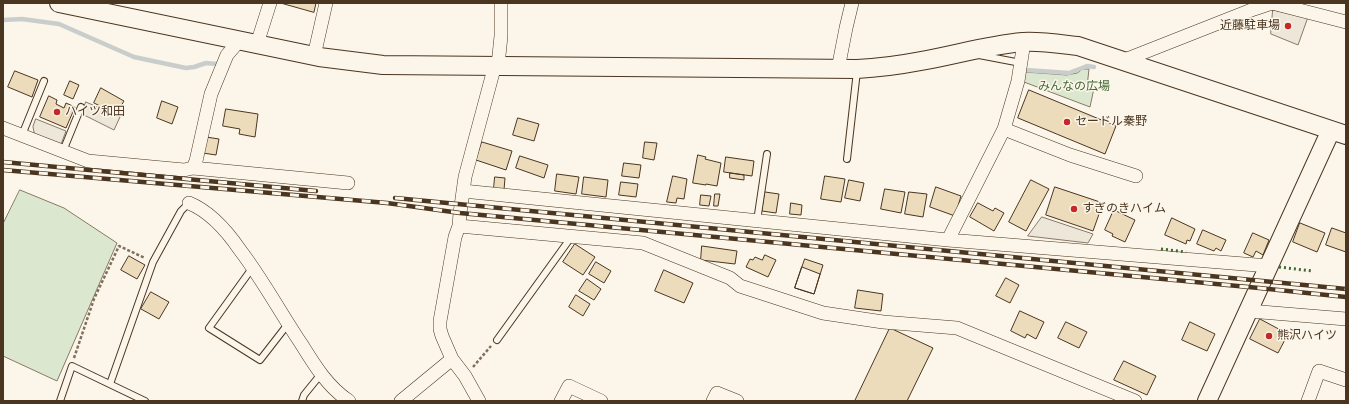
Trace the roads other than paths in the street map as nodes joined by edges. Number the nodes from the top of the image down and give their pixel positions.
1 (59, 3) edge
2 (270, 3) edge
3 (326, 3) edge
4 (501, 3) edge
5 (852, 3) edge
6 (94, 6) edge
7 (1251, 6) edge
8 (1346, 22) edge
9 (239, 40) junction
10 (1024, 42) junction
11 (257, 44) junction
12 (966, 52) junction
13 (314, 56) junction
14 (1122, 61) junction
15 (1021, 63) junction
16 (496, 65) junction
17 (838, 69) junction
18 (857, 69) junction
19 (44, 81) dead end
20 (81, 107) dead end
21 (3, 128) edge
22 (1004, 129) junction
23 (1338, 133) edge
24 (22, 135) junction
25 (63, 151) junction
26 (767, 154) dead end
27 (847, 159) dead end
28 (193, 168) junction
29 (1136, 176) dead end
30 (348, 183) dead end
31 (463, 191) junction
32 (189, 204) joint
33 (757, 221) junction
34 (459, 226) junction
35 (572, 236) junction
36 (948, 240) junction
37 (1269, 266) junction
38 (253, 267) junction
39 (1248, 311) junction
40 (1346, 319) edge
41 (288, 324) junction
42 (497, 340) road end
43 (452, 359) junction
44 (321, 374) junction
45 (1346, 380) edge
46 (110, 384) junction
47 (60, 401) edge
48 (145, 401) edge
49 (302, 401) edge
50 (349, 401) edge
51 (401, 401) edge
52 (479, 401) edge
53 (560, 401) edge
54 (601, 401) edge
55 (713, 401) edge
56 (737, 401) edge
57 (1135, 401) edge
58 (1207, 401) edge
59 (1308, 401) edge

1 - 6 street
2 - 11 street
3 - 13 street
4 - 16 street
5 - 17 street
6 - 9 street
7 - 8 street
7 - 14 street
9 - 11 street
9 - 28 street
10 - 12 street
10 - 14 street
10 - 15 street
11 - 13 street
12 - 15 lane
12 - 18 street
13 - 16 street
14 - 23 street
15 - 22 street
16 - 17 street
16 - 31 street
17 - 18 street
18 - 27 lane
19 - 24 lane
20 - 25 lane
21 - 24 street
22 - 29 street
22 - 36 street
23 - 37 street
24 - 25 street
25 - 28 street
26 - 33 lane
28 - 30 street
31 - 33 street
31 - 34 street
32 - 38 street
32 - 46 lane
33 - 36 street
34 - 35 street
34 - 43 street
35 - 42 lane
35 - 57 street
36 - 37 street
37 - 39 street
38 - 41 street
38 - 41 lane
39 - 40 street
39 - 58 street
41 - 44 street
43 - 51 street
43 - 52 street
44 - 49 lane
44 - 50 street
45 - 59 street
46 - 47 lane
46 - 48 lane
53 - 54 street
55 - 56 street

